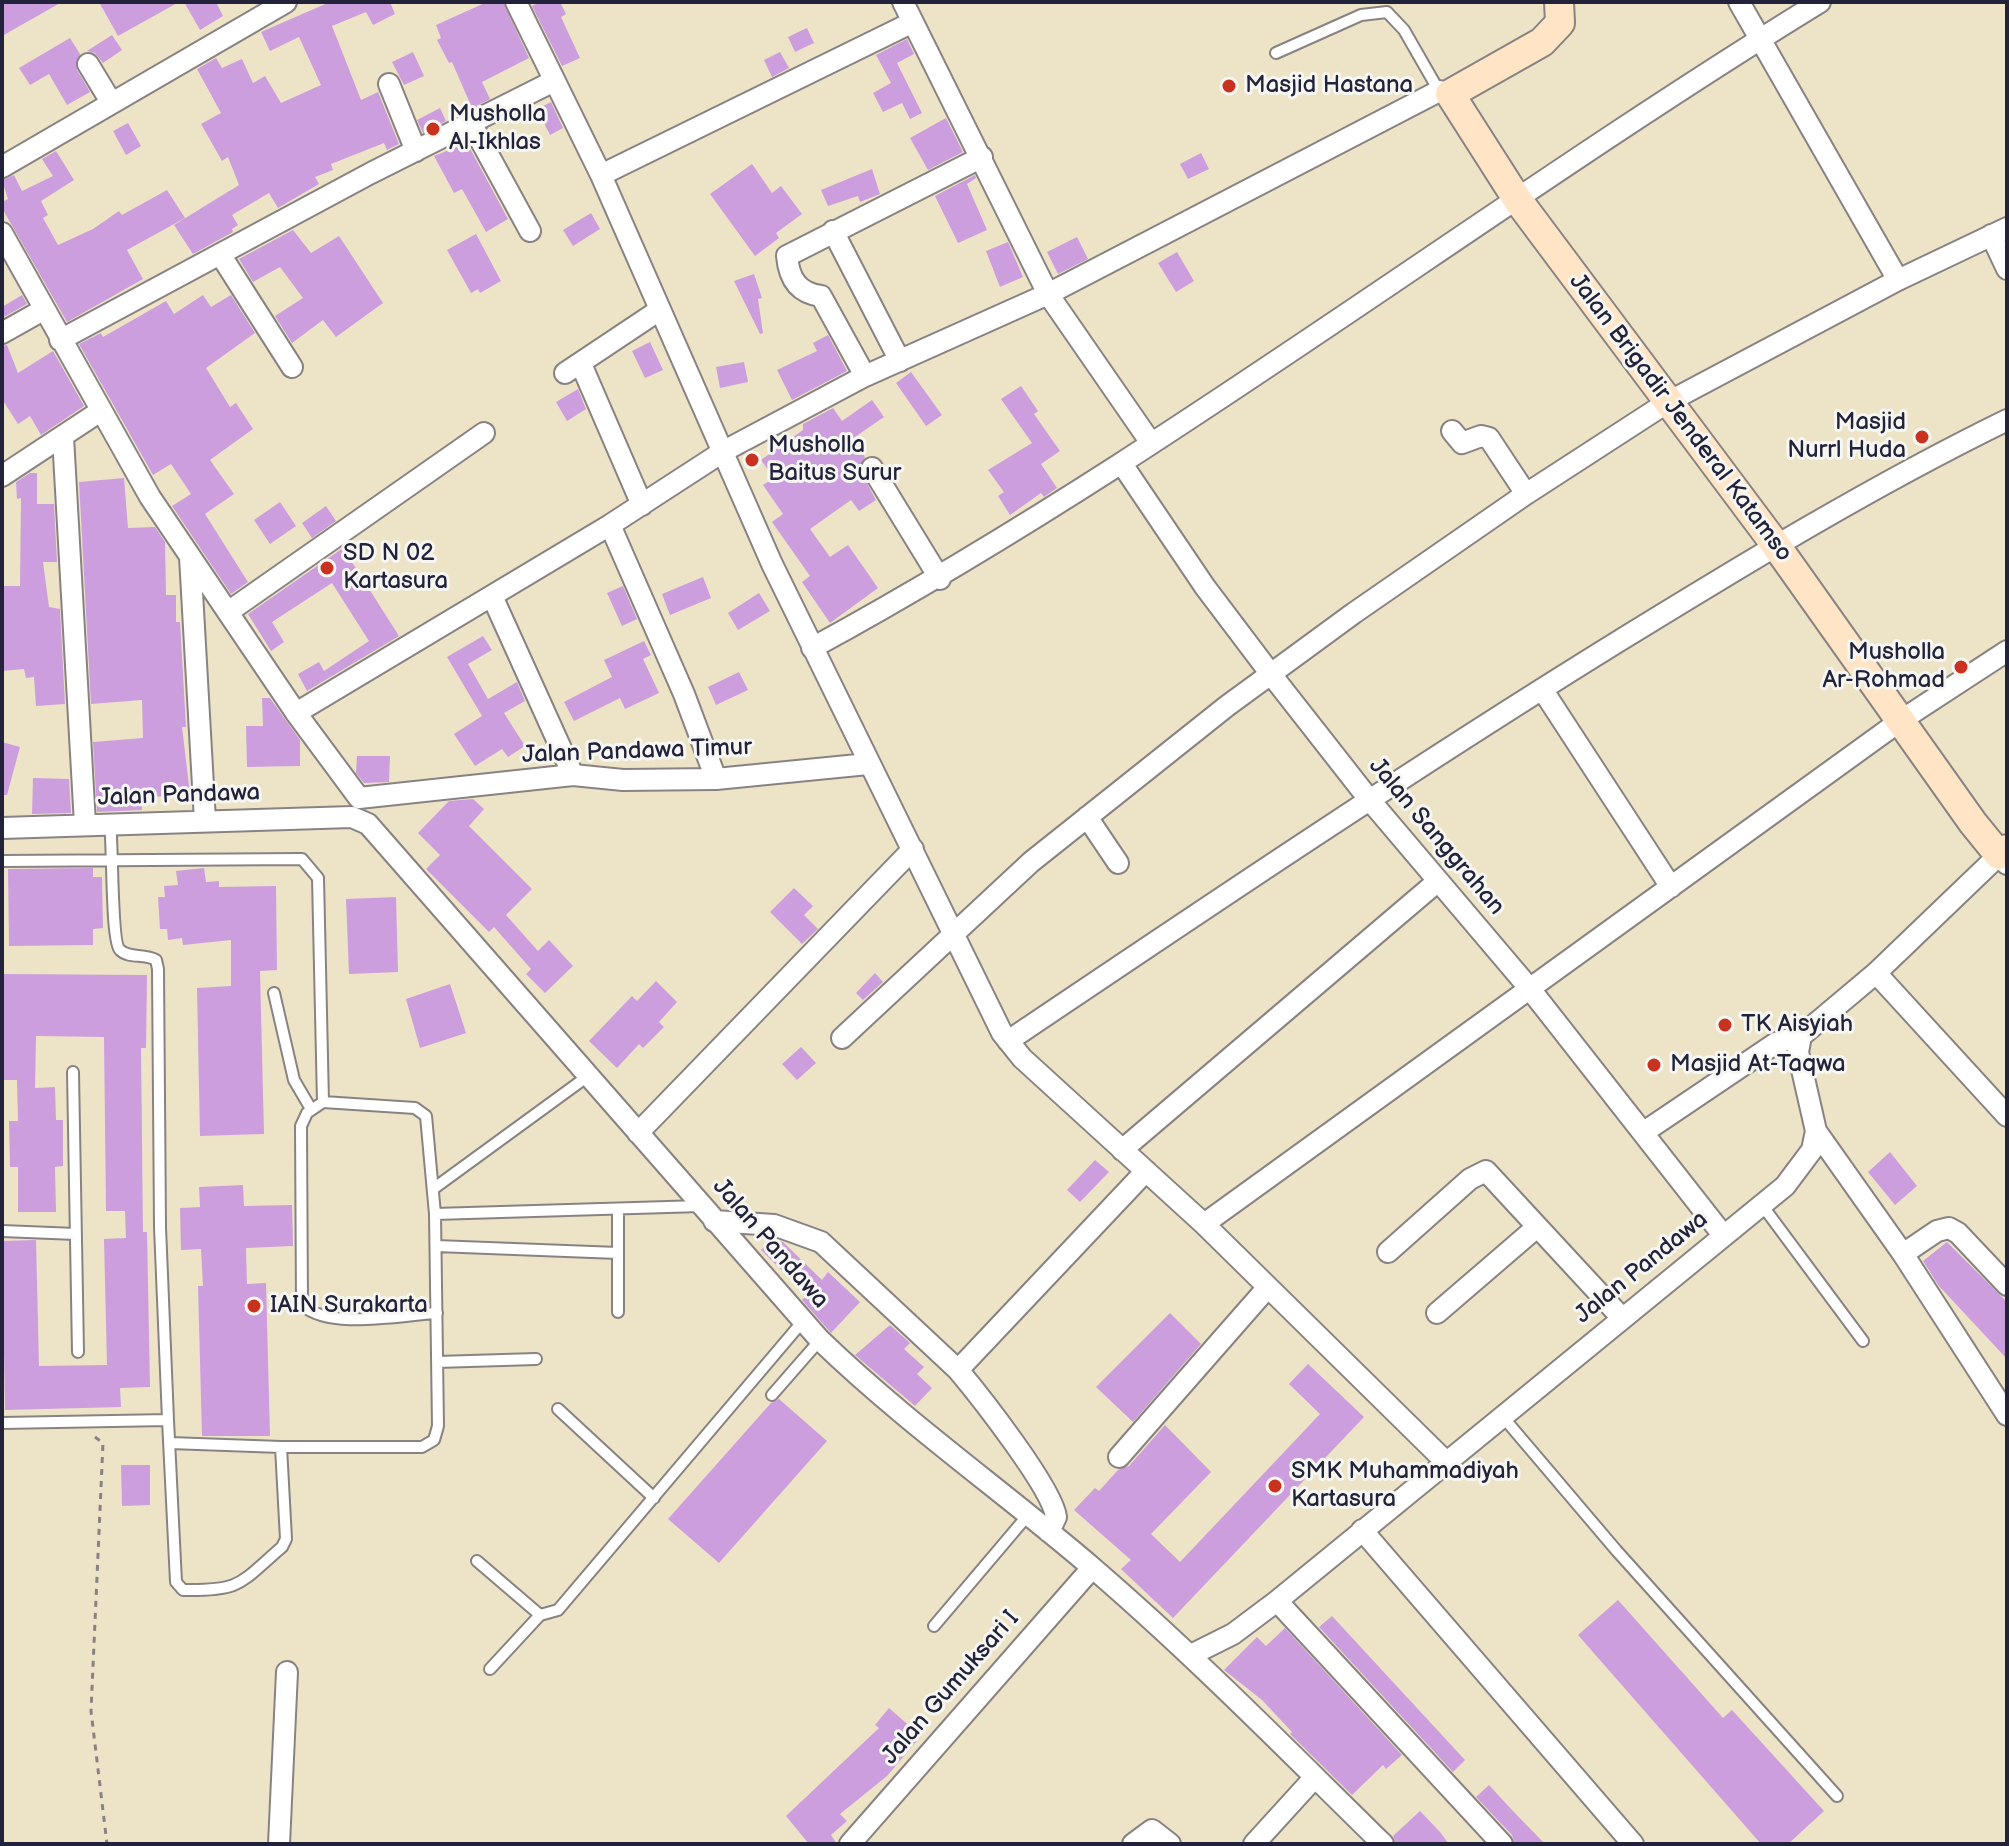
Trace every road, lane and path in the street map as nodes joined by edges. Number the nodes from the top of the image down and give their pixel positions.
1 (286, 2) edge
2 (903, 2) edge
3 (1559, 2) edge
4 (1739, 2) edge
5 (1820, 2) edge
6 (520, 3) edge
7 (913, 22) junction
8 (1760, 39) junction
9 (1276, 53) dead end
10 (88, 64) dead end
11 (554, 81) junction
12 (389, 84) dead end
13 (1445, 93) junction
14 (111, 102) junction
15 (471, 123) junction
16 (416, 151) junction
17 (982, 157) junction
18 (2, 167) edge
19 (601, 175) junction
20 (1517, 199) junction
21 (530, 231) dead end
22 (833, 231) junction
23 (1999, 231) edge
24 (2, 233) edge
25 (220, 254) junction
26 (2007, 269) edge
27 (1898, 280) junction
28 (1048, 294) junction
29 (43, 310) junction
30 (658, 311) junction
31 (2, 333) edge
32 (60, 340) junction
33 (900, 361) junction
34 (292, 367) dead end
35 (865, 376) junction
36 (1668, 402) junction
37 (99, 412) junction
38 (2007, 420) edge
39 (1452, 431) dead end
40 (484, 433) dead end
41 (63, 437) junction
42 (1151, 443) junction
43 (724, 451) junction
44 (1122, 464) junction
45 (872, 468) dead end
46 (2, 476) edge
47 (1526, 494) junction
48 (642, 505) junction
49 (610, 525) junction
50 (1775, 544) junction
51 (190, 557) junction
52 (940, 579) junction
53 (492, 596) junction
54 (228, 612) junction
55 (812, 648) junction
56 (2007, 651) edge
57 (1270, 673) junction
58 (1542, 689) junction
59 (296, 713) junction
60 (1900, 721) junction
61 (868, 764) junction
62 (573, 775) junction
63 (716, 779) junction
64 (1368, 798) junction
65 (358, 808) junction
66 (1087, 817) junction
67 (205, 821) junction
68 (85, 824) junction
69 (110, 824) junction
70 (2, 828) edge
71 (913, 849) junction
72 (2004, 856) edge
73 (2, 861) edge
74 (114, 861) junction
75 (1118, 863) dead end
76 (1438, 881) junction
77 (1671, 887) junction
78 (955, 931) junction
79 (1876, 973) junction
80 (1530, 989) junction
81 (274, 993) dead end
82 (1801, 1036) junction
83 (842, 1038) dead end
84 (1008, 1041) junction
85 (73, 1072) dead end
86 (588, 1076) junction
87 (323, 1102) junction
88 (311, 1109) junction
89 (2007, 1116) edge
90 (1816, 1131) junction
91 (1644, 1132) junction
92 (638, 1133) junction
93 (1122, 1150) junction
94 (1146, 1171) junction
95 (433, 1189) junction
96 (1762, 1205) junction
97 (618, 1209) junction
98 (708, 1213) junction
99 (435, 1214) junction
100 (1204, 1224) junction
101 (1537, 1227) junction
102 (2, 1231) edge
103 (76, 1234) junction
104 (1723, 1235) junction
105 (436, 1246) junction
106 (1388, 1252) dead end
107 (618, 1253) junction
108 (1903, 1254) junction
109 (2007, 1285) edge
110 (1268, 1287) junction
111 (618, 1312) dead end
112 (437, 1313) junction
113 (1437, 1313) dead end
114 (1622, 1318) junction
115 (803, 1321) junction
116 (820, 1340) junction
117 (1863, 1341) dead end
118 (78, 1352) dead end
119 (536, 1359) dead end
120 (437, 1362) junction
121 (958, 1370) junction
122 (772, 1395) dead end
123 (558, 1409) dead end
124 (2007, 1415) edge
125 (1503, 1417) junction
126 (168, 1420) junction
127 (2, 1423) edge
128 (94, 1436) dead end
129 (170, 1443) junction
130 (281, 1447) junction
131 (1119, 1457) dead end
132 (1446, 1462) junction
133 (654, 1498) junction
134 (1028, 1515) junction
135 (1362, 1530) junction
136 (1049, 1532) junction
137 (477, 1561) dead end
138 (1092, 1568) junction
139 (1277, 1601) junction
140 (540, 1615) junction
141 (934, 1626) dead end
142 (1193, 1654) junction
143 (490, 1669) dead end
144 (287, 1672) dead end
145 (1315, 1777) junction
146 (1837, 1796) dead end
147 (107, 1844) edge
148 (279, 1844) edge
149 (850, 1844) edge
150 (1133, 1844) edge
151 (1170, 1844) edge
152 (1254, 1844) edge
153 (1383, 1844) edge
154 (1502, 1844) edge
155 (1633, 1844) edge

1 - 14 street
2 - 7 street
3 - 13 main road
4 - 8 street
5 - 8 street
6 - 11 street
7 - 17 street
7 - 19 street
8 - 20 street
8 - 27 street
9 - 13 lane
10 - 14 street
11 - 15 street
11 - 19 street
12 - 16 street
13 - 20 main road, Jalan Brigadir Jenderal Katamso
13 - 28 street
14 - 18 street
15 - 16 street
15 - 21 street
16 - 25 street
17 - 22 street
17 - 28 street
19 - 30 street
20 - 36 main road, Jalan Brigadir Jenderal Katamso
20 - 42 street
22 - 33 street
22 - 35 street
23 - 26 street
23 - 27 street
24 - 29 street
25 - 32 street
25 - 34 street
27 - 36 street
28 - 33 street
28 - 42 street
29 - 31 street
29 - 32 street
30 - 43 street
30 - 48 street
32 - 37 street
33 - 35 street
35 - 43 street
36 - 47 street
36 - 50 main road, Jalan Brigadir Jenderal Katamso
37 - 41 street
37 - 51 street
38 - 50 street
39 - 47 street
40 - 54 street
41 - 46 street
41 - 68 street
42 - 44 street
43 - 48 street
43 - 55 street
44 - 52 street
44 - 57 street, Jalan Sanggrahan
45 - 52 street
47 - 57 street
48 - 49 street
49 - 53 street
49 - 63 street
50 - 58 street
50 - 60 main road, Jalan Brigadir Jenderal Katamso
51 - 54 street
51 - 67 street
52 - 55 street
53 - 59 street
53 - 62 street
54 - 59 street
55 - 61 street
56 - 60 street
57 - 64 street, Jalan Sanggrahan
57 - 66 street
58 - 64 street
58 - 77 street
59 - 65 street
60 - 72 main road, Jalan Brigadir Jenderal Katamso
60 - 77 street
61 - 63 street, Jalan Pandawa Timur
61 - 71 street
62 - 63 street, Jalan Pandawa Timur
62 - 65 street, Jalan Pandawa Timur
64 - 76 street, Jalan Sanggrahan
64 - 84 street
65 - 67 street, Jalan Pandawa
65 - 86 street, Jalan Pandawa
66 - 75 street
66 - 78 street
67 - 69 street, Jalan Pandawa
68 - 69 street, Jalan Pandawa
68 - 70 street, Jalan Pandawa
69 - 74 lane
71 - 78 street
71 - 92 street
72 - 79 street
73 - 74 lane
74 - 87 lane
74 - 126 lane
76 - 80 street, Jalan Sanggrahan
76 - 93 street
77 - 80 street
78 - 83 street
78 - 84 street
79 - 82 street
79 - 89 street
80 - 91 street, Jalan Sanggrahan
80 - 100 street
81 - 88 lane
82 - 90 street
82 - 91 street
84 - 93 street
85 - 103 lane
86 - 92 street, Jalan Pandawa
86 - 95 lane
87 - 88 lane
87 - 95 lane
88 - 112 lane
90 - 96 street, Jalan Pandawa
90 - 108 street
91 - 104 street, Jalan Sanggrahan
92 - 98 street, Jalan Pandawa
93 - 94 street
94 - 100 street
94 - 121 street
95 - 99 lane
96 - 104 street, Jalan Pandawa
96 - 117 lane
97 - 98 lane
97 - 99 lane
97 - 107 lane
98 - 115 street, Jalan Pandawa
98 - 121 street
99 - 105 lane
100 - 110 street
101 - 106 street
101 - 113 street
101 - 114 street
102 - 103 lane
103 - 118 lane
104 - 114 street, Jalan Pandawa
105 - 107 lane
105 - 112 lane
107 - 111 lane
108 - 109 street
108 - 124 street
110 - 131 street
110 - 132 street
112 - 120 lane
114 - 125 street, Jalan Pandawa
115 - 116 street, Jalan Pandawa
115 - 133 lane
116 - 122 lane
116 - 134 street, Jalan Pandawa
119 - 120 lane
120 - 130 lane
121 - 136 street
123 - 133 lane
125 - 132 street, Jalan Pandawa
125 - 146 lane
126 - 127 lane
126 - 129 lane
128 - 147 path
129 - 130 lane
129 - 130 lane
132 - 135 street, Jalan Pandawa
133 - 140 lane
134 - 136 street, Jalan Pandawa
134 - 141 lane
135 - 139 street, Jalan Pandawa
135 - 155 street
136 - 138 street, Jalan Pandawa
137 - 140 lane
138 - 142 street, Jalan Pandawa
138 - 149 street, Jalan Gumuksari I
139 - 142 street, Jalan Pandawa
139 - 154 street
140 - 143 lane
142 - 145 street, Jalan Pandawa
144 - 148 street
145 - 152 street
145 - 153 street, Jalan Pandawa
150 - 151 street

